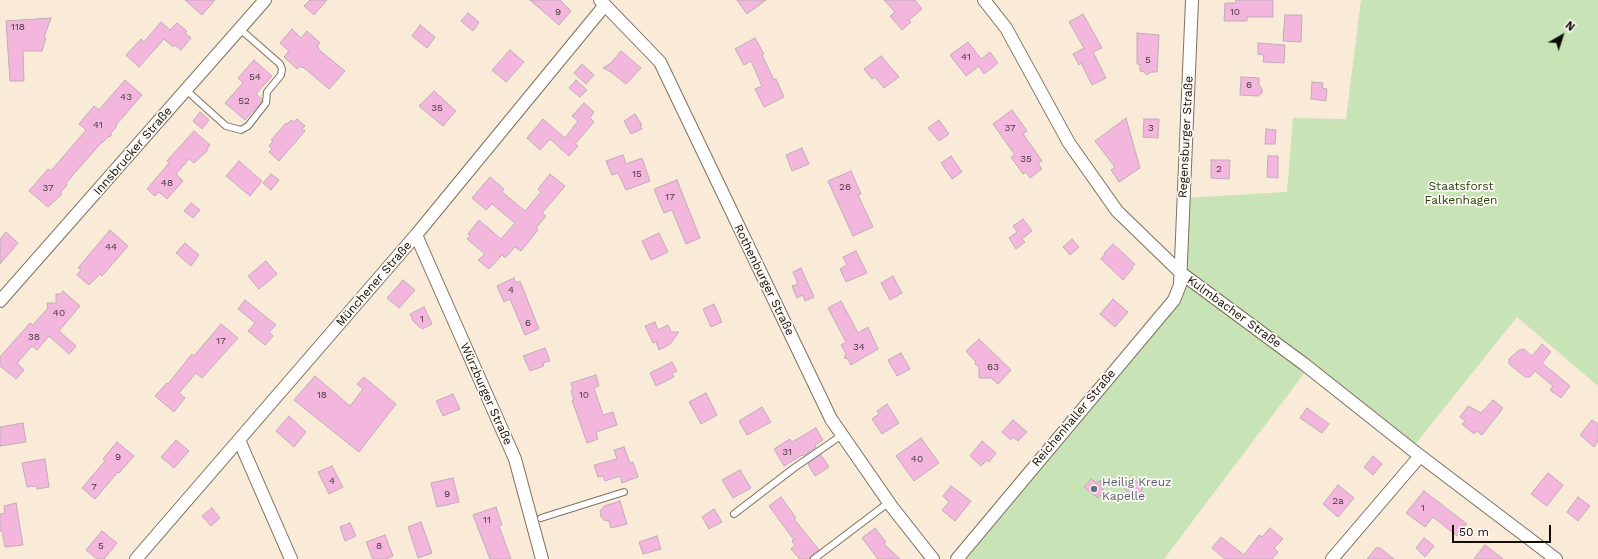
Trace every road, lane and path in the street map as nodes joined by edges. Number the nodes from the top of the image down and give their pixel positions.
1 (265, 0) edge
2 (984, 0) edge
3 (1192, 0) edge
4 (603, 2) edge
5 (240, 29) junction
6 (186, 90) junction
7 (416, 235) junction
8 (1181, 273) junction
9 (0, 302) edge
10 (842, 435) junction
11 (240, 440) junction
12 (1420, 456) junction
13 (624, 492) dead end
14 (888, 503) junction
15 (734, 514) dead end
16 (541, 518) dead end
17 (136, 559) edge
18 (291, 559) edge
19 (542, 559) edge
20 (814, 559) edge
21 (933, 559) edge
22 (957, 559) edge
23 (1332, 559) edge
24 (1556, 559) edge

1 - 5 street, Innsbrucker Straße
2 - 8 street, Kulmbacher Straße
3 - 8 street, Regensburger Straße
4 - 7 street, Münchener Straße
4 - 10 street, Rothenburger Straße
5 - 6 street, Innsbrucker Straße
5 - 6 lane
6 - 9 street, Innsbrucker Straße
7 - 11 street, Münchener Straße
7 - 19 street, Würzburger Straße
8 - 12 street, Kulmbacher Straße
8 - 22 street, Reichenhaller Straße
10 - 14 street, Rothenburger Straße
10 - 15 lane
11 - 17 street, Münchener Straße
11 - 18 street
12 - 23 street
12 - 24 street, Kulmbacher Straße
13 - 16 lane
14 - 20 lane
14 - 21 street, Rothenburger Straße

